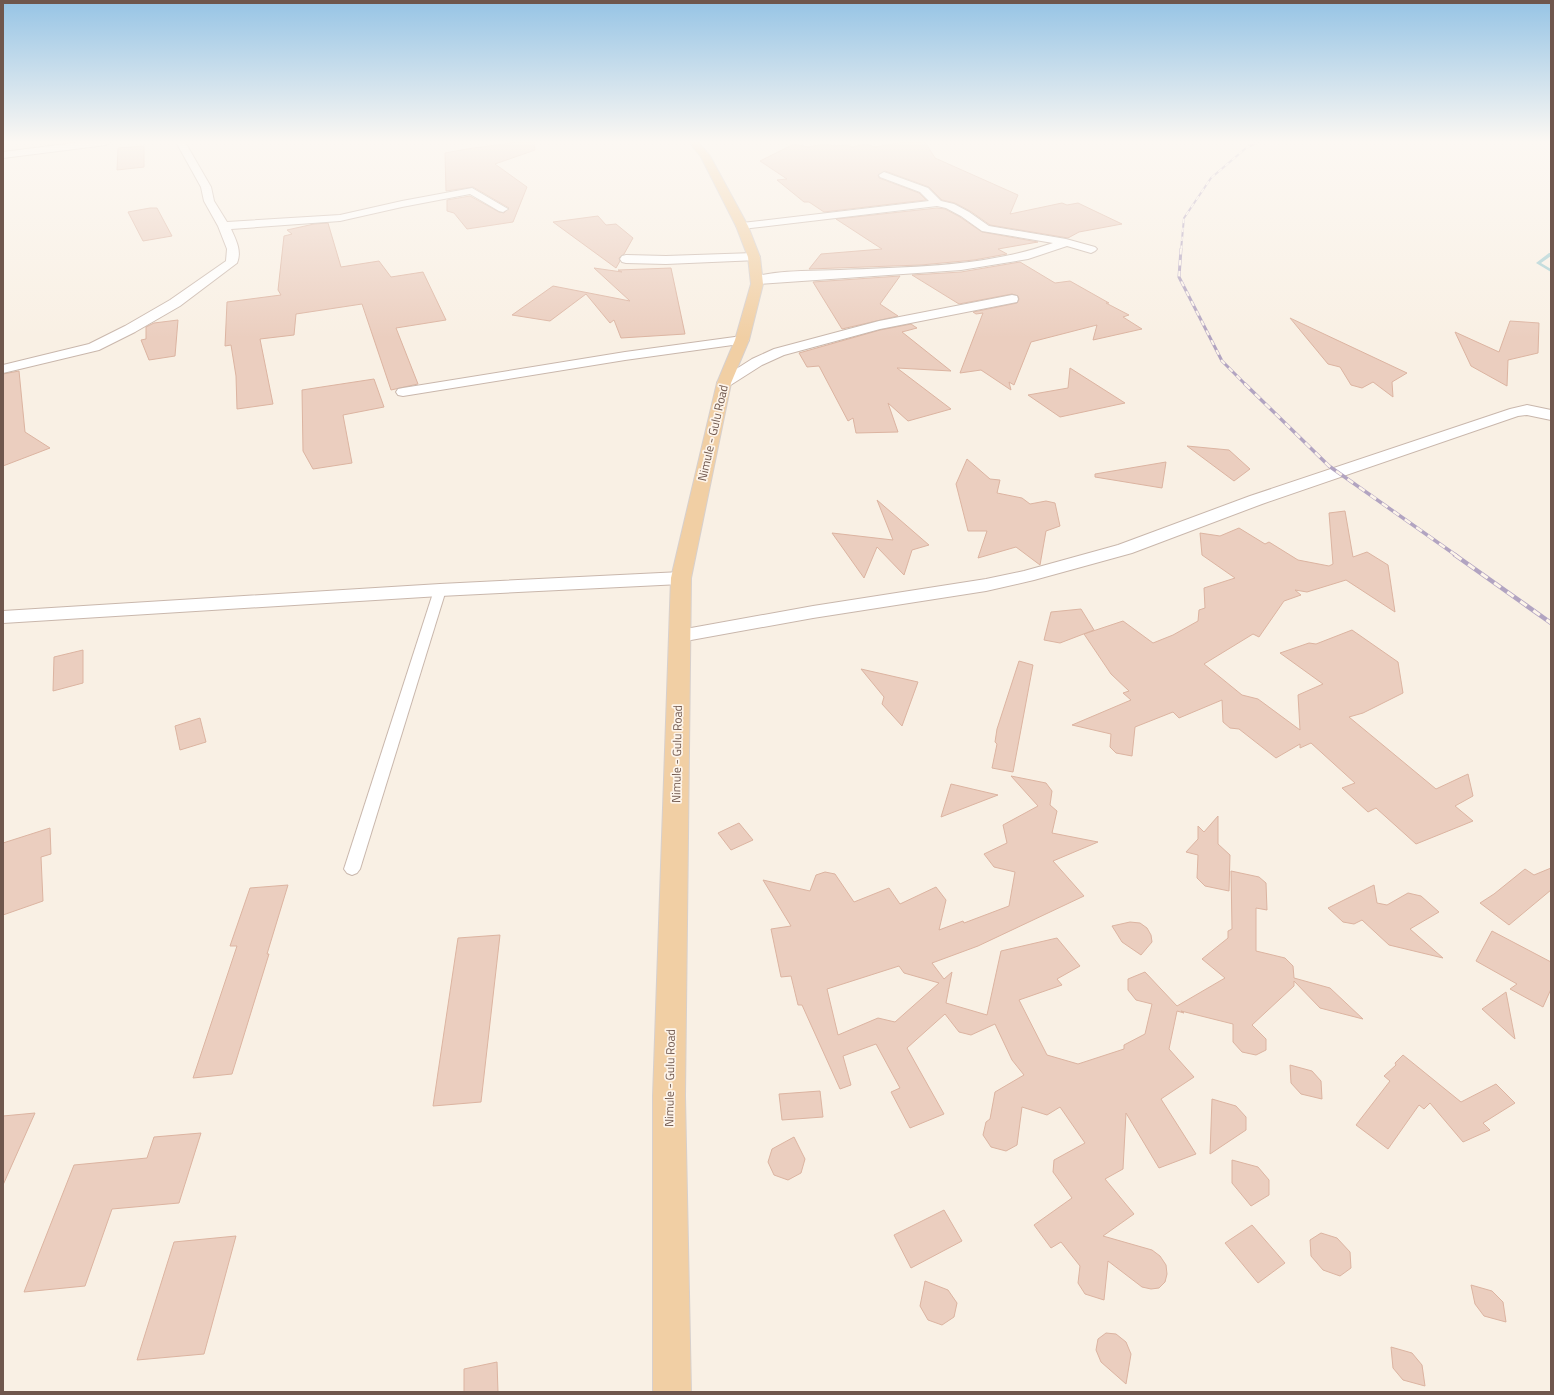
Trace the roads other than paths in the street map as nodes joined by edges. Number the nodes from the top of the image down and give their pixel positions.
1 (212, 207) edge
2 (388, 207) edge
3 (500, 207) edge
4 (732, 207) edge
5 (902, 207) edge
6 (953, 207) edge
7 (503, 209) dead end
8 (224, 226) junction
9 (742, 226) junction
10 (1066, 242) junction
11 (1091, 249) dead end
12 (754, 257) junction
13 (626, 259) dead end
14 (757, 280) junction
15 (1012, 299) dead end
16 (742, 340) junction
17 (3, 369) edge
18 (724, 383) junction
19 (404, 392) dead end
20 (1551, 415) edge
21 (681, 578) junction
22 (440, 590) junction
23 (3, 617) edge
24 (680, 636) junction
25 (352, 869) dead end
26 (672, 1392) edge

1 - 8 street
2 - 8 street
3 - 7 street
4 - 9 main road, Nimule - Gulu Road
5 - 9 street
6 - 10 street
8 - 17 street
9 - 12 main road, Nimule - Gulu Road
10 - 11 street
10 - 14 street
12 - 13 street
12 - 14 main road, Nimule - Gulu Road
14 - 16 main road, Nimule - Gulu Road
15 - 18 street
16 - 18 main road, Nimule - Gulu Road
16 - 19 street
18 - 21 main road, Nimule - Gulu Road
20 - 24 street
21 - 22 street
21 - 24 main road, Nimule - Gulu Road
22 - 23 street
22 - 25 lane
24 - 26 main road, Nimule - Gulu Road

